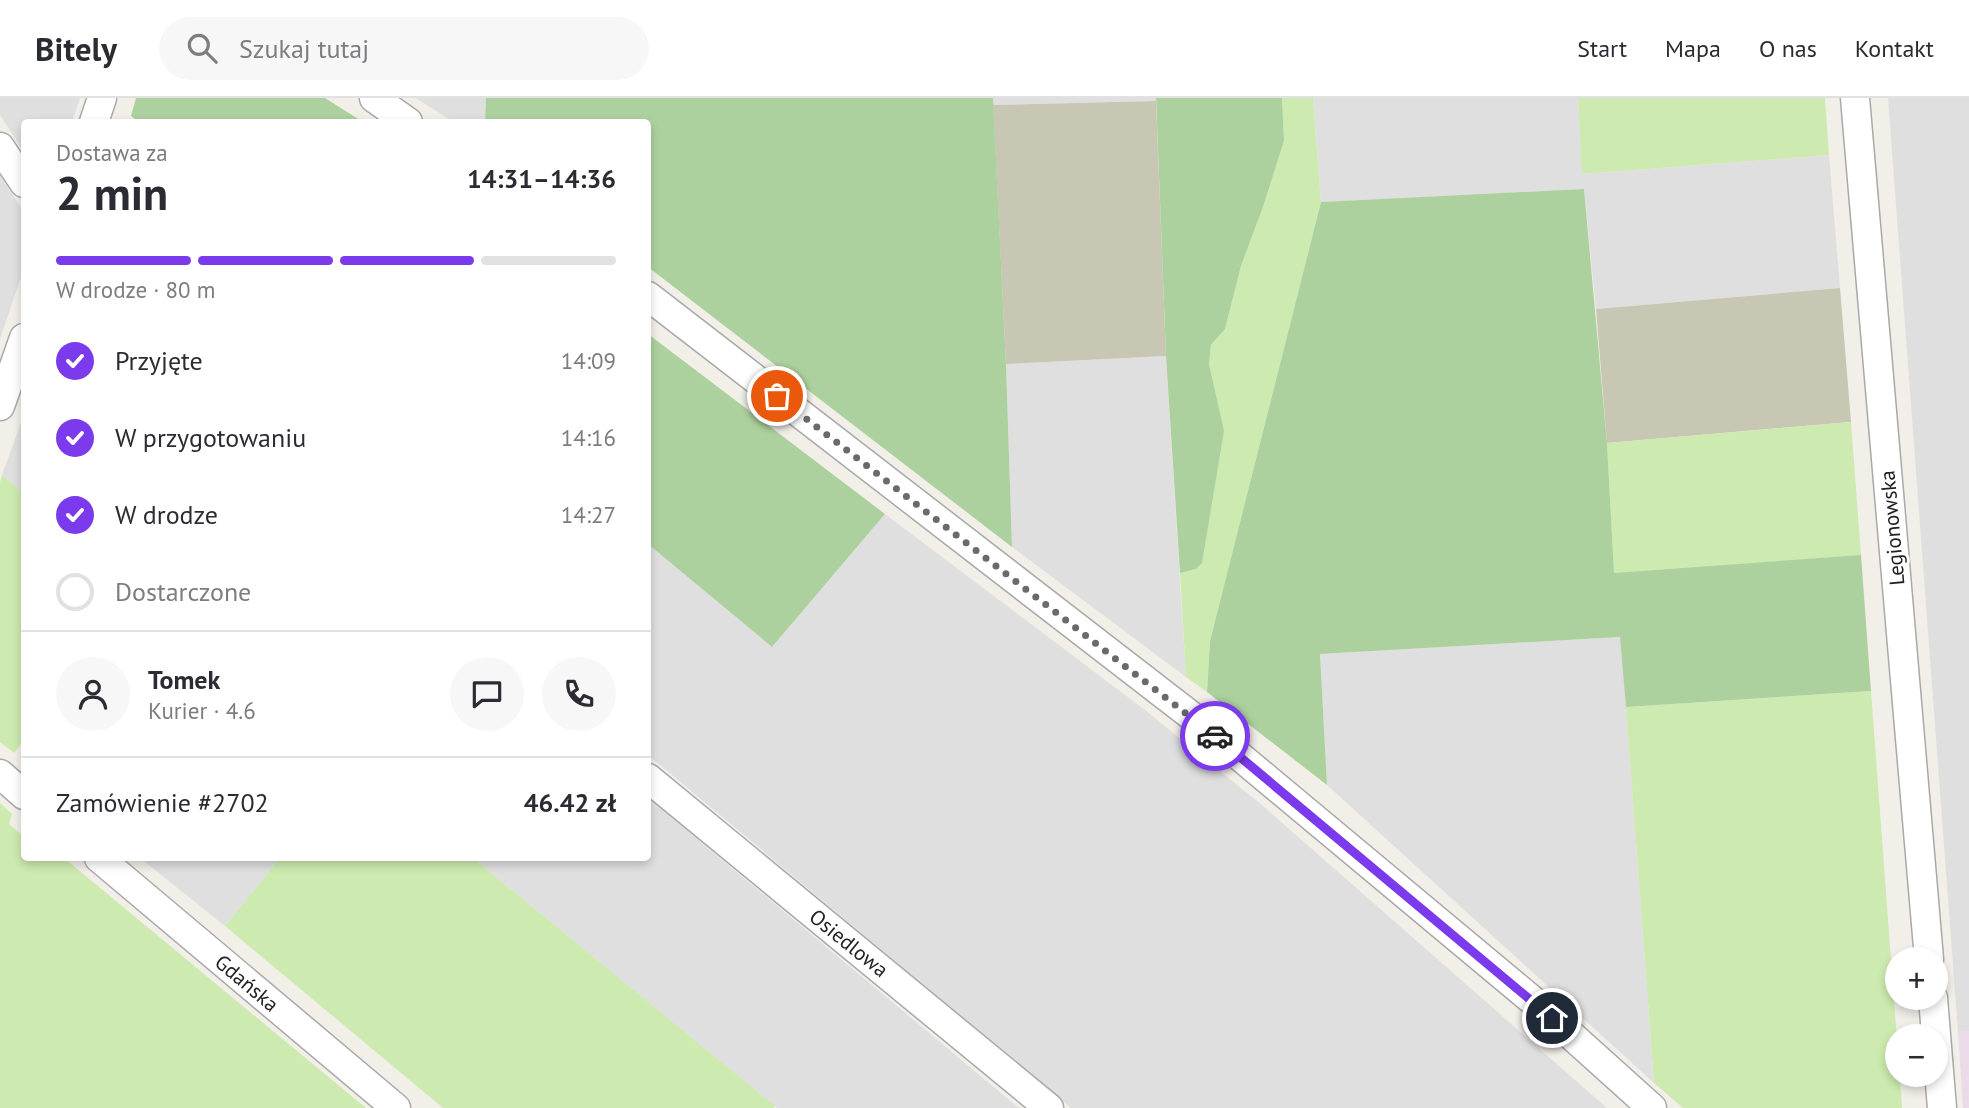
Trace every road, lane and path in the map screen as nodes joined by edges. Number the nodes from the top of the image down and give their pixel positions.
1 (102, 98) edge
2 (374, 98) edge
3 (1855, 98) edge
4 (95, 119) edge
5 (404, 119) edge
6 (0, 147) edge
7 (21, 178) edge
8 (651, 298) edge
9 (21, 346) edge
10 (0, 406) edge
11 (0, 774) edge
12 (651, 780) edge
13 (21, 792) edge
14 (103, 861) edge
15 (1928, 947) edge
16 (1934, 1010) edge
17 (396, 1108) edge
18 (1049, 1108) edge
19 (1652, 1108) edge
20 (1942, 1108) edge

1 - 4 street
2 - 5 street
3 - 15 street, Legionowska
6 - 7 street
8 - 19 street
9 - 10 street
11 - 13 street
12 - 18 street, Osiedlowa
14 - 17 street, Gdańska
16 - 20 street

